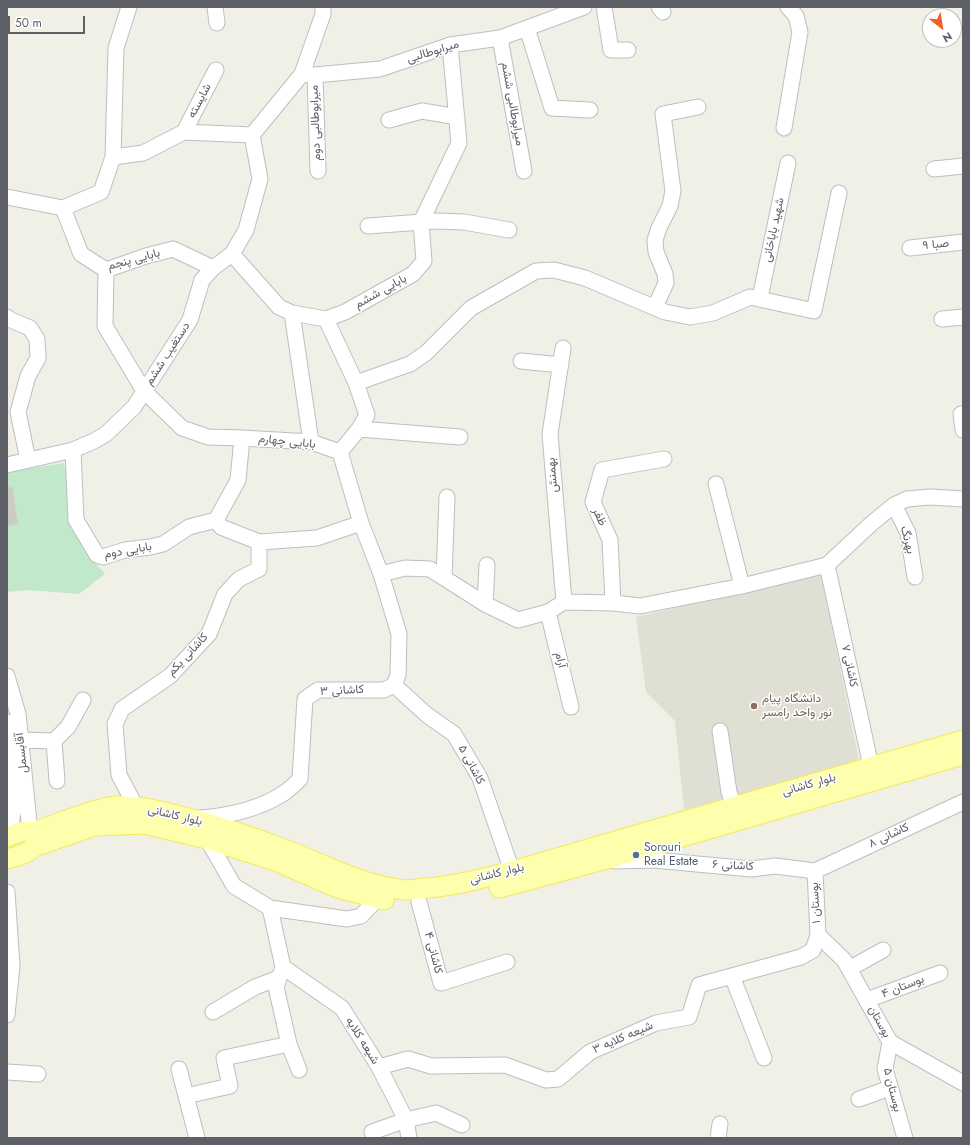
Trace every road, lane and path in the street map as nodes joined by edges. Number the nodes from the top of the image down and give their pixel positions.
1 (129, 7) edge
2 (215, 7) edge
3 (323, 7) edge
4 (584, 7) edge
5 (604, 7) edge
6 (788, 7) edge
7 (217, 23) dead end
8 (527, 28) junction
9 (500, 38) junction
10 (450, 45) junction
11 (628, 50) dead end
12 (216, 70) dead end
13 (308, 75) junction
14 (698, 107) dead end
15 (590, 110) dead end
16 (457, 117) junction
17 (389, 120) dead end
18 (784, 128) dead end
19 (184, 132) junction
20 (252, 135) junction
21 (113, 157) junction
22 (788, 163) dead end
23 (963, 166) edge
24 (934, 169) dead end
25 (318, 171) dead end
26 (524, 171) dead end
27 (839, 193) dead end
28 (7, 197) edge
29 (63, 208) junction
30 (421, 222) junction
31 (368, 226) dead end
32 (510, 230) dead end
33 (963, 242) edge
34 (910, 248) dead end
35 (232, 254) junction
36 (213, 268) junction
37 (106, 270) junction
38 (760, 298) junction
39 (654, 307) junction
40 (292, 313) junction
41 (7, 317) edge
42 (963, 317) edge
43 (326, 319) junction
44 (942, 319) dead end
45 (563, 348) dead end
46 (521, 361) dead end
47 (561, 365) junction
48 (356, 383) junction
49 (144, 391) junction
50 (961, 414) dead end
51 (359, 428) junction
52 (963, 430) edge
53 (460, 437) dead end
54 (242, 438) junction
55 (311, 442) junction
56 (73, 450) junction
57 (340, 452) junction
58 (664, 459) dead end
59 (28, 460) junction
60 (7, 465) edge
61 (716, 484) dead end
62 (447, 497) dead end
63 (963, 499) edge
64 (894, 505) junction
65 (216, 520) junction
66 (361, 523) junction
67 (259, 542) junction
68 (487, 565) dead end
69 (828, 565) junction
70 (381, 574) junction
71 (915, 577) dead end
72 (444, 578) junction
73 (742, 586) junction
74 (564, 602) junction
75 (613, 603) junction
76 (485, 604) junction
77 (548, 612) junction
78 (7, 676) edge
79 (394, 685) junction
80 (83, 700) dead end
81 (571, 707) dead end
82 (7, 722) edge
83 (720, 731) dead end
84 (20, 740) junction
85 (963, 740) edge
86 (54, 741) junction
87 (963, 755) edge
88 (873, 773) junction
89 (56, 781) dead end
90 (963, 802) edge
91 (136, 807) junction
92 (734, 807) junction
93 (13, 813) junction
94 (191, 819) junction
95 (31, 831) junction
96 (54, 833) junction
97 (8, 837) edge
98 (207, 839) junction
99 (7, 859) edge
100 (604, 860) junction
101 (512, 871) junction
102 (815, 871) junction
103 (7, 892) edge
104 (377, 899) junction
105 (419, 902) junction
106 (270, 908) junction
107 (818, 935) junction
108 (883, 950) dead end
109 (507, 962) dead end
110 (849, 969) junction
111 (281, 973) junction
112 (940, 973) dead end
113 (732, 976) junction
114 (867, 1000) junction
115 (7, 1011) edge
116 (212, 1012) dead end
117 (890, 1042) junction
118 (289, 1044) junction
119 (764, 1058) dead end
120 (378, 1067) junction
121 (179, 1069) dead end
122 (299, 1070) dead end
123 (7, 1072) edge
124 (38, 1074) dead end
125 (963, 1083) edge
126 (890, 1088) junction
127 (186, 1096) junction
128 (859, 1099) dead end
129 (406, 1120) junction
130 (462, 1125) dead end
131 (372, 1132) dead end
132 (197, 1138) edge
133 (410, 1138) edge
134 (905, 1138) edge

1 - 21 street
2 - 7 street
3 - 13 street
4 - 8 street, میرابوطالبی
5 - 11 street
6 - 18 street
8 - 9 street, میرابوطالبی
8 - 15 street
9 - 10 street, میرابوطالبی
9 - 26 street, میرابوطالبی ششم
10 - 13 street, میرابوطالبی
10 - 16 street
12 - 19 street, شایسته
13 - 20 street
13 - 25 street, میرابوطالبی دوم
14 - 39 street
16 - 17 street
16 - 30 street
19 - 20 street
19 - 21 street
20 - 35 street, دستغیب ششم
21 - 29 street
22 - 38 street, شهید باباخانی
23 - 24 street
27 - 38 street
28 - 29 street
29 - 37 street, بابایی پنجم
30 - 31 street
30 - 32 street
30 - 43 street, بابایی ششم
33 - 34 street, صبا ۹
35 - 36 street, دستغیب ششم
35 - 40 street, بابایی ششم
36 - 37 street, بابایی پنجم
36 - 49 street, دستغیب ششم
37 - 49 street, بابایی چهارم
38 - 39 street
39 - 48 street
40 - 43 street, بابایی ششم
40 - 55 street
41 - 59 street
42 - 44 street
43 - 48 street
45 - 47 street, بهمنش
46 - 47 street
47 - 74 street, بهمنش
48 - 51 street
49 - 54 street, بابایی چهارم
49 - 56 street, دستغیب ششم
50 - 52 street
51 - 53 street
51 - 57 street
54 - 55 street, بابایی چهارم
54 - 65 street
55 - 57 street, بابایی چهارم
56 - 59 street, دستغیب ششم
56 - 65 street, بابایی دوم
57 - 66 street
58 - 75 street, ظفر
59 - 60 street, دستغیب ششم
61 - 73 street
62 - 72 street
63 - 64 street
64 - 69 street
64 - 71 street, بهرنگ
65 - 67 street
66 - 67 street
66 - 70 street
67 - 91 street, کاشانی یکم
68 - 76 street
69 - 73 street
69 - 88 street, کاشانی ۷
70 - 72 street
70 - 79 street
72 - 76 street
73 - 75 street
74 - 75 street
74 - 77 street
76 - 77 street
77 - 81 street, آرام
78 - 84 street, آقابسمل
79 - 94 street, کاشانی ۳
79 - 101 street, کاشانی ۵
80 - 86 street
82 - 93 street, آقابسمل
83 - 92 street
84 - 86 street
84 - 95 street, آقابسمل
85 - 88 main road, بلوار کاشانی
86 - 89 street
87 - 88 main road, بلوار کاشانی
88 - 92 main road, بلوار کاشانی
88 - 100 main road, بلوار کاشانی
90 - 102 street, کاشانی ۸
91 - 94 main road, بلوار کاشانی
91 - 96 main road, بلوار کاشانی
92 - 101 main road, بلوار کاشانی
93 - 95 street
93 - 97 street, آقابسمل
94 - 101 main road, بلوار کاشانی
95 - 96 main road, بلوار کاشانی
95 - 97 main road
95 - 99 main road
96 - 98 main road, بلوار کاشانی
98 - 104 main road, بلوار کاشانی
98 - 106 street
100 - 102 street, کاشانی ۶
100 - 105 main road, بلوار کاشانی
102 - 107 street, بوستان ۱
103 - 115 street
104 - 105 main road, بلوار کاشانی
104 - 106 street
105 - 109 street, کاشانی ۴
106 - 111 street
107 - 110 street, بوستان
107 - 113 street, شیعه کلایه ۳
108 - 110 street
110 - 114 street, بوستان
111 - 116 street
111 - 118 street
111 - 120 street, شیعه کلایه
112 - 114 street, بوستان ۴
113 - 119 street
113 - 120 street, شیعه کلایه ۳
114 - 117 street, بوستان
117 - 125 street, بوستان
117 - 126 street, بوستان ۵
118 - 122 street
118 - 127 street
120 - 129 street, شیعه کلایه
121 - 127 street
123 - 124 street
126 - 128 street
126 - 134 street, بوستان ۵
127 - 132 street
129 - 130 street
129 - 131 street
129 - 133 street, شیعه کلایه

